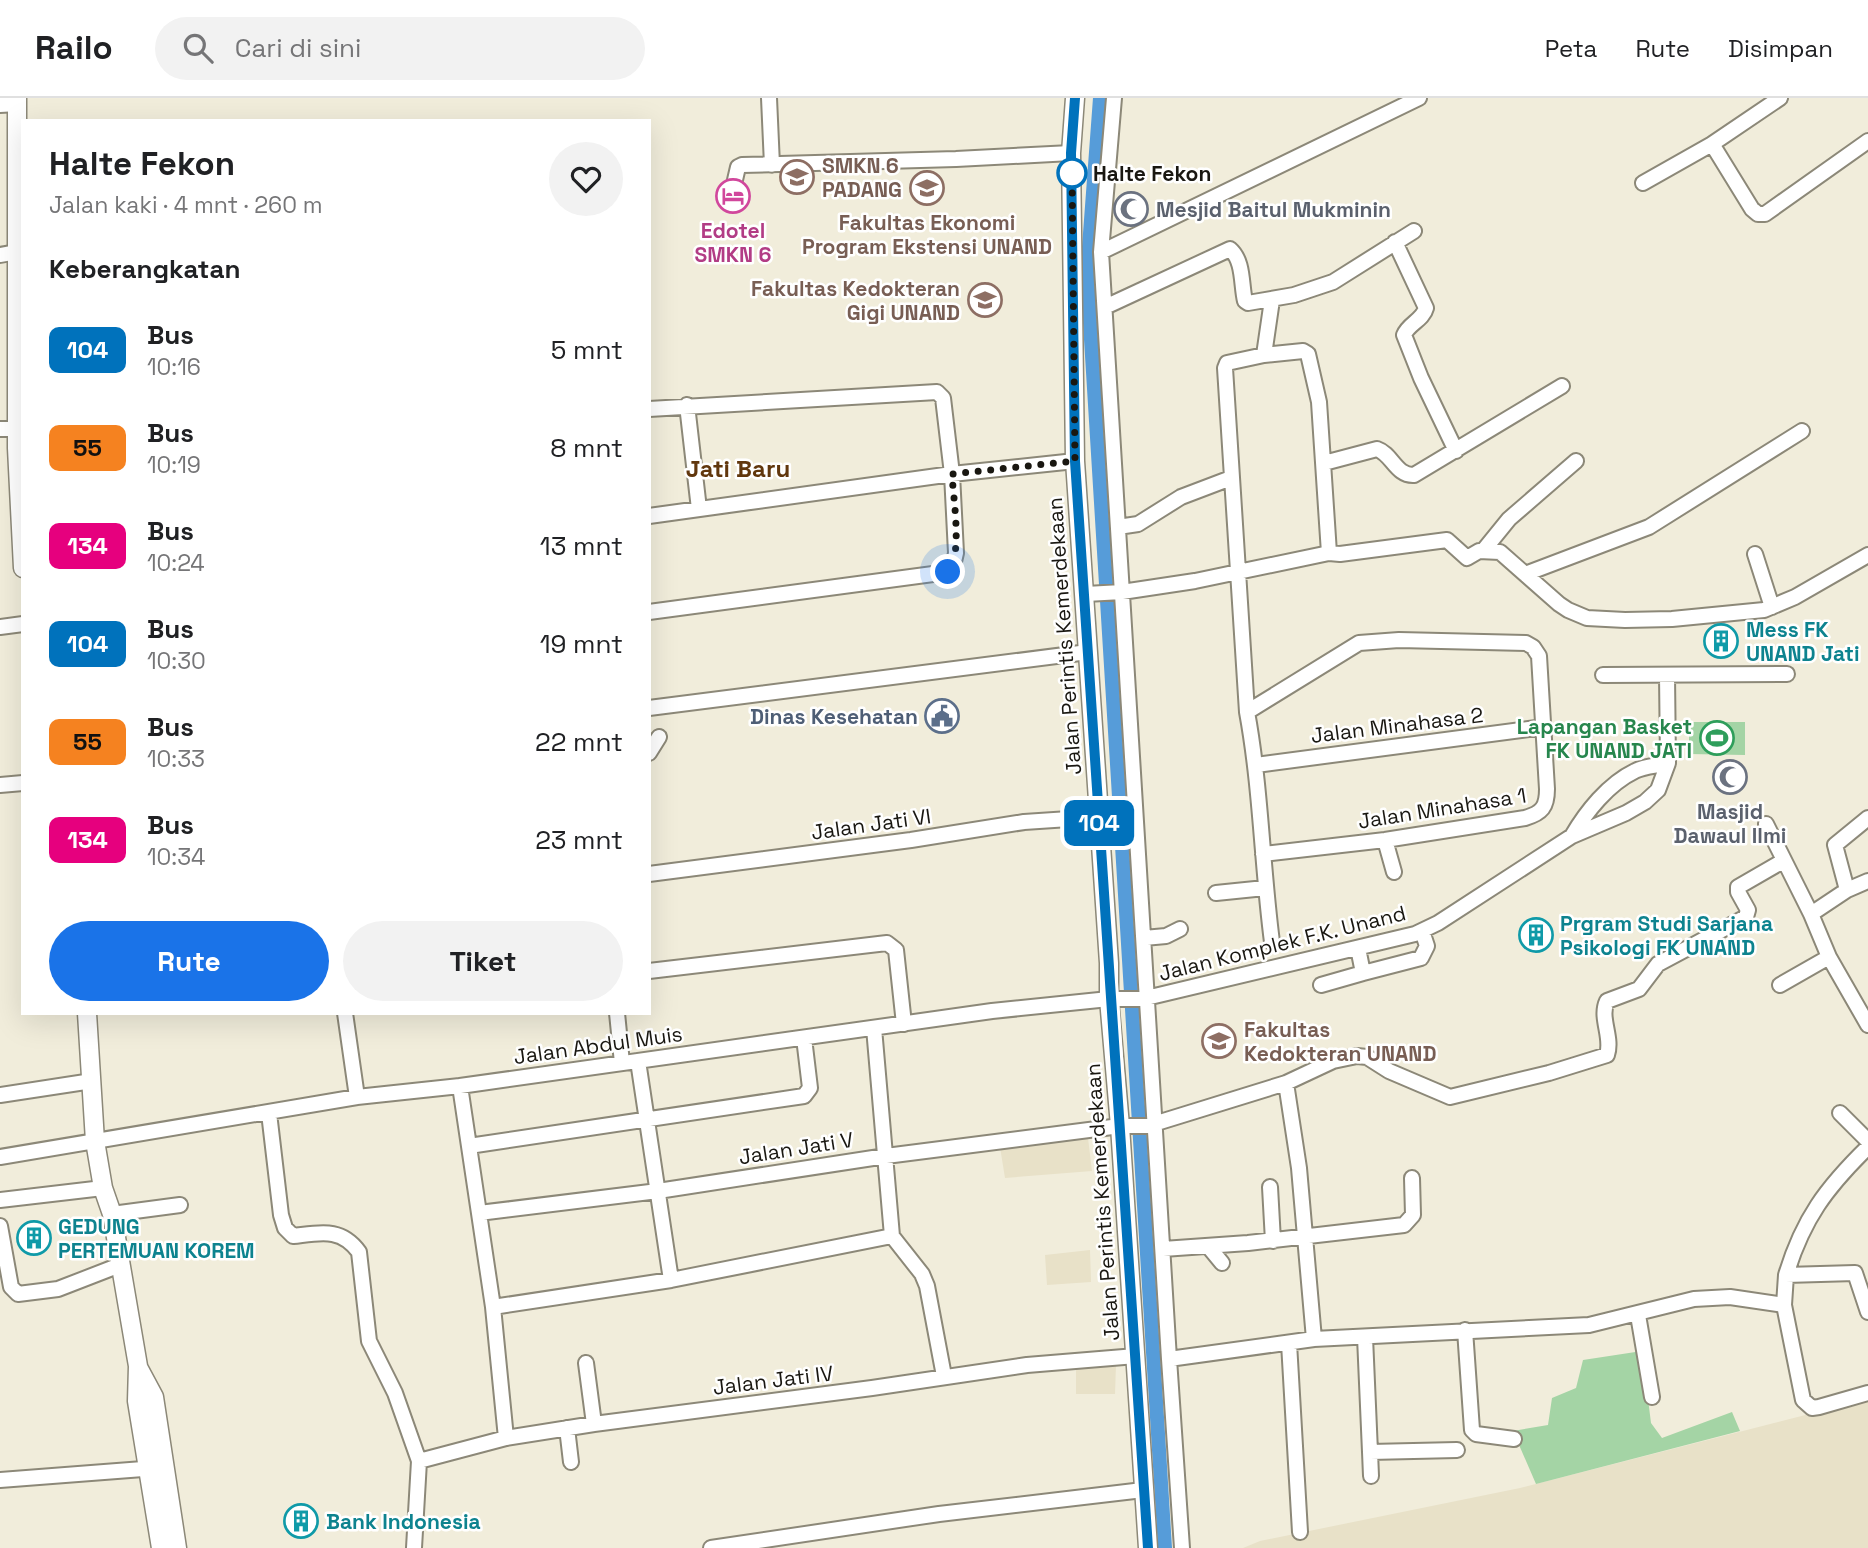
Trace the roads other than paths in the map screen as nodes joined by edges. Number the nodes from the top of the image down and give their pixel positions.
1 (769, 98) edge
2 (1075, 98) edge
3 (1114, 98) edge
4 (1419, 98) edge
5 (1780, 98) edge
6 (11, 102) edge
7 (1868, 141) edge
8 (1712, 144) junction
9 (1071, 153) junction
10 (772, 165) junction
11 (735, 180) dead end
12 (1643, 183) dead end
13 (1414, 231) dead end
14 (1395, 242) junction
15 (1101, 251) junction
16 (8, 254) edge
17 (1272, 300) junction
18 (1105, 307) junction
19 (20, 348) edge
20 (1264, 355) junction
21 (1562, 386) dead end
22 (687, 405) junction
23 (20, 409) edge
24 (651, 409) edge
25 (9, 429) edge
26 (1802, 430) dead end
27 (1456, 451) junction
28 (1075, 461) junction
29 (1576, 461) dead end
30 (1324, 463) junction
31 (952, 474) junction
32 (1231, 478) junction
33 (699, 509) junction
34 (651, 516) edge
35 (1118, 527) junction
36 (21, 548) edge
37 (1483, 551) junction
38 (1329, 553) junction
39 (1755, 554) dead end
40 (1868, 555) edge
41 (1240, 571) junction
42 (1525, 574) junction
43 (1120, 592) junction
44 (1090, 594) junction
45 (1772, 607) junction
46 (651, 612) edge
47 (21, 624) edge
48 (0, 626) edge
49 (1088, 652) junction
50 (1787, 674) dead end
51 (1603, 675) dead end
52 (1667, 675) junction
53 (651, 708) edge
54 (1247, 712) junction
55 (1544, 727) junction
56 (659, 737) dead end
57 (651, 750) edge
58 (1668, 763) junction
59 (1256, 765) junction
60 (21, 783) edge
61 (0, 785) edge
62 (1098, 817) junction
63 (1868, 818) edge
64 (1766, 824) dead end
65 (1572, 836) junction
66 (1385, 840) junction
67 (1263, 854) junction
68 (1783, 861) junction
69 (1394, 872) dead end
70 (651, 874) edge
71 (1868, 881) edge
72 (1265, 888) junction
73 (1847, 890) junction
74 (1216, 893) dead end
75 (1811, 914) junction
76 (1180, 929) dead end
77 (1422, 931) junction
78 (1144, 938) junction
79 (1272, 942) dead end
80 (1358, 948) junction
81 (1829, 957) junction
82 (651, 971) edge
83 (1363, 973) junction
84 (1321, 985) dead end
85 (1780, 985) dead end
86 (1145, 998) junction
87 (1114, 999) junction
88 (87, 1015) edge
89 (345, 1015) edge
90 (618, 1015) edge
91 (904, 1024) junction
92 (1868, 1025) edge
93 (874, 1028) junction
94 (804, 1038) junction
95 (638, 1061) junction
96 (622, 1063) junction
97 (92, 1081) junction
98 (1286, 1083) junction
99 (460, 1086) junction
100 (0, 1095) edge
101 (357, 1097) junction
102 (269, 1113) junction
103 (1840, 1113) dead end
104 (647, 1119) junction
105 (1151, 1124) junction
106 (1125, 1127) junction
107 (95, 1141) junction
108 (1868, 1141) edge
109 (469, 1146) junction
110 (1868, 1147) edge
111 (886, 1156) junction
112 (0, 1157) edge
113 (1412, 1178) dead end
114 (1270, 1187) dead end
115 (103, 1188) junction
116 (658, 1191) junction
117 (0, 1200) edge
118 (180, 1205) dead end
119 (479, 1213) junction
120 (112, 1214) junction
121 (0, 1226) edge
122 (1305, 1235) junction
123 (892, 1236) junction
124 (1273, 1241) junction
125 (1208, 1246) junction
126 (1163, 1249) junction
127 (1222, 1263) dead end
128 (120, 1265) junction
129 (1861, 1271) edge
130 (1786, 1275) junction
131 (671, 1280) junction
132 (1784, 1305) junction
133 (493, 1307) junction
134 (1868, 1312) edge
135 (1638, 1315) junction
136 (1465, 1330) junction
137 (1365, 1337) junction
138 (1314, 1339) junction
139 (1289, 1343) junction
140 (1136, 1356) junction
141 (1169, 1359) junction
142 (586, 1363) dead end
143 (944, 1376) junction
144 (1868, 1393) edge
145 (1652, 1397) dead end
146 (594, 1424) junction
147 (567, 1428) junction
148 (506, 1438) junction
149 (1514, 1439) dead end
150 (1457, 1450) dead end
151 (1370, 1452) junction
152 (419, 1461) junction
153 (571, 1462) dead end
154 (157, 1468) junction
155 (1371, 1476) dead end
156 (0, 1480) edge
157 (1143, 1490) junction
158 (1300, 1532) dead end
159 (160, 1548) edge
160 (177, 1548) edge
161 (414, 1548) edge
162 (711, 1548) edge
163 (1148, 1548) edge
164 (1182, 1548) edge

1 - 10 street
2 - 9 main road, Jalan Perintis Kemerdekaan
3 - 15 street
4 - 15 street
5 - 8 street
6 - 16 main road
7 - 8 street
8 - 12 street
9 - 10 street
9 - 28 main road, Jalan Perintis Kemerdekaan
10 - 11 street
13 - 14 street
14 - 17 street
14 - 27 street
15 - 18 street
16 - 19 main road
17 - 18 street
17 - 20 street
18 - 35 street
19 - 23 main road
20 - 30 street
20 - 32 street
21 - 27 street
22 - 24 street
22 - 31 street
22 - 33 street
23 - 25 main road
25 - 36 main road
26 - 42 street
27 - 30 street
28 - 31 street
28 - 44 main road, Jalan Perintis Kemerdekaan
29 - 37 street
30 - 38 street
31 - 33 street
31 - 46 street
32 - 35 street
32 - 41 street
33 - 34 street
35 - 43 street
37 - 38 street
37 - 42 street
38 - 41 street
39 - 45 street
40 - 45 street
41 - 43 street
41 - 54 street
42 - 45 street
43 - 44 street
43 - 78 street
44 - 49 main road, Jalan Perintis Kemerdekaan
47 - 48 street
49 - 53 street
49 - 62 main road, Jalan Perintis Kemerdekaan
50 - 52 street
51 - 52 street
52 - 58 street
54 - 55 street
54 - 59 street
55 - 59 street, Jalan Minahasa 2
55 - 66 street, Jalan Minahasa 1
56 - 57 street
58 - 65 street, Jalan Komplek F.K. Unand
58 - 65 street, Jalan Komplek F.K. Unand
59 - 67 street
60 - 61 street
62 - 70 street, Jalan Jati VI
62 - 87 main road, Jalan Perintis Kemerdekaan
63 - 73 street
64 - 68 street
65 - 77 street, Jalan Komplek F.K. Unand
66 - 67 street, Jalan Minahasa 1
66 - 69 street
67 - 72 street
68 - 75 street
68 - 98 street, Jalan Jati V
71 - 73 street
72 - 74 street
72 - 79 street
73 - 75 street
75 - 81 street
76 - 78 street
77 - 80 street, Jalan Komplek F.K. Unand
77 - 83 street
78 - 86 street
80 - 83 street
80 - 86 street, Jalan Komplek F.K. Unand
81 - 85 street
81 - 92 street
82 - 91 street
83 - 84 street
86 - 87 street, Jalan Komplek F.K. Unand
86 - 105 street
87 - 91 street, Jalan Abdul Muis
87 - 106 main road, Jalan Perintis Kemerdekaan
88 - 97 main road
89 - 101 street
90 - 96 street
91 - 93 street, Jalan Abdul Muis
93 - 94 street, Jalan Abdul Muis
93 - 111 street
94 - 95 street, Jalan Abdul Muis
94 - 104 street
95 - 96 street, Jalan Abdul Muis
95 - 104 street
96 - 99 street, Jalan Abdul Muis
97 - 100 street
97 - 107 main road
98 - 105 street, Jalan Jati V
98 - 122 street
99 - 101 street, Jalan Abdul Muis
99 - 109 street
101 - 102 street, Jalan Abdul Muis
102 - 107 street, Jalan Abdul Muis
102 - 152 street
103 - 108 street
104 - 109 street
104 - 116 street
105 - 106 street, Jalan Jati V
105 - 126 street
106 - 111 street, Jalan Jati V
106 - 140 main road, Jalan Perintis Kemerdekaan
107 - 112 street, Jalan Abdul Muis
107 - 115 main road
109 - 119 street
110 - 130 street
111 - 116 street, Jalan Jati V
111 - 123 street
113 - 122 street
114 - 124 street
115 - 117 street
115 - 120 main road
116 - 119 street, Jalan Jati V
116 - 131 street
118 - 120 street
119 - 133 street
120 - 128 main road
121 - 128 street
122 - 124 street
122 - 138 street
123 - 131 street
123 - 143 street
124 - 125 street
125 - 126 street
125 - 127 street
126 - 141 street
128 - 154 main road
129 - 130 street
129 - 134 street
130 - 132 street
131 - 133 street
132 - 135 street
132 - 144 street
133 - 148 street
135 - 136 street
135 - 145 street
136 - 137 street
136 - 149 street
137 - 138 street
137 - 151 street
138 - 139 street
139 - 141 street
139 - 158 street
140 - 143 street, Jalan Jati IV
140 - 157 main road, Jalan Perintis Kemerdekaan
141 - 164 street
142 - 146 street
143 - 146 street, Jalan Jati IV
146 - 147 street, Jalan Jati IV
147 - 148 street, Jalan Jati IV
147 - 153 street
148 - 152 street, Jalan Jati IV
150 - 151 street
151 - 155 street
152 - 161 street
154 - 156 street
154 - 159 main road
154 - 160 main road
157 - 162 street
157 - 163 main road, Jalan Perintis Kemerdekaan

